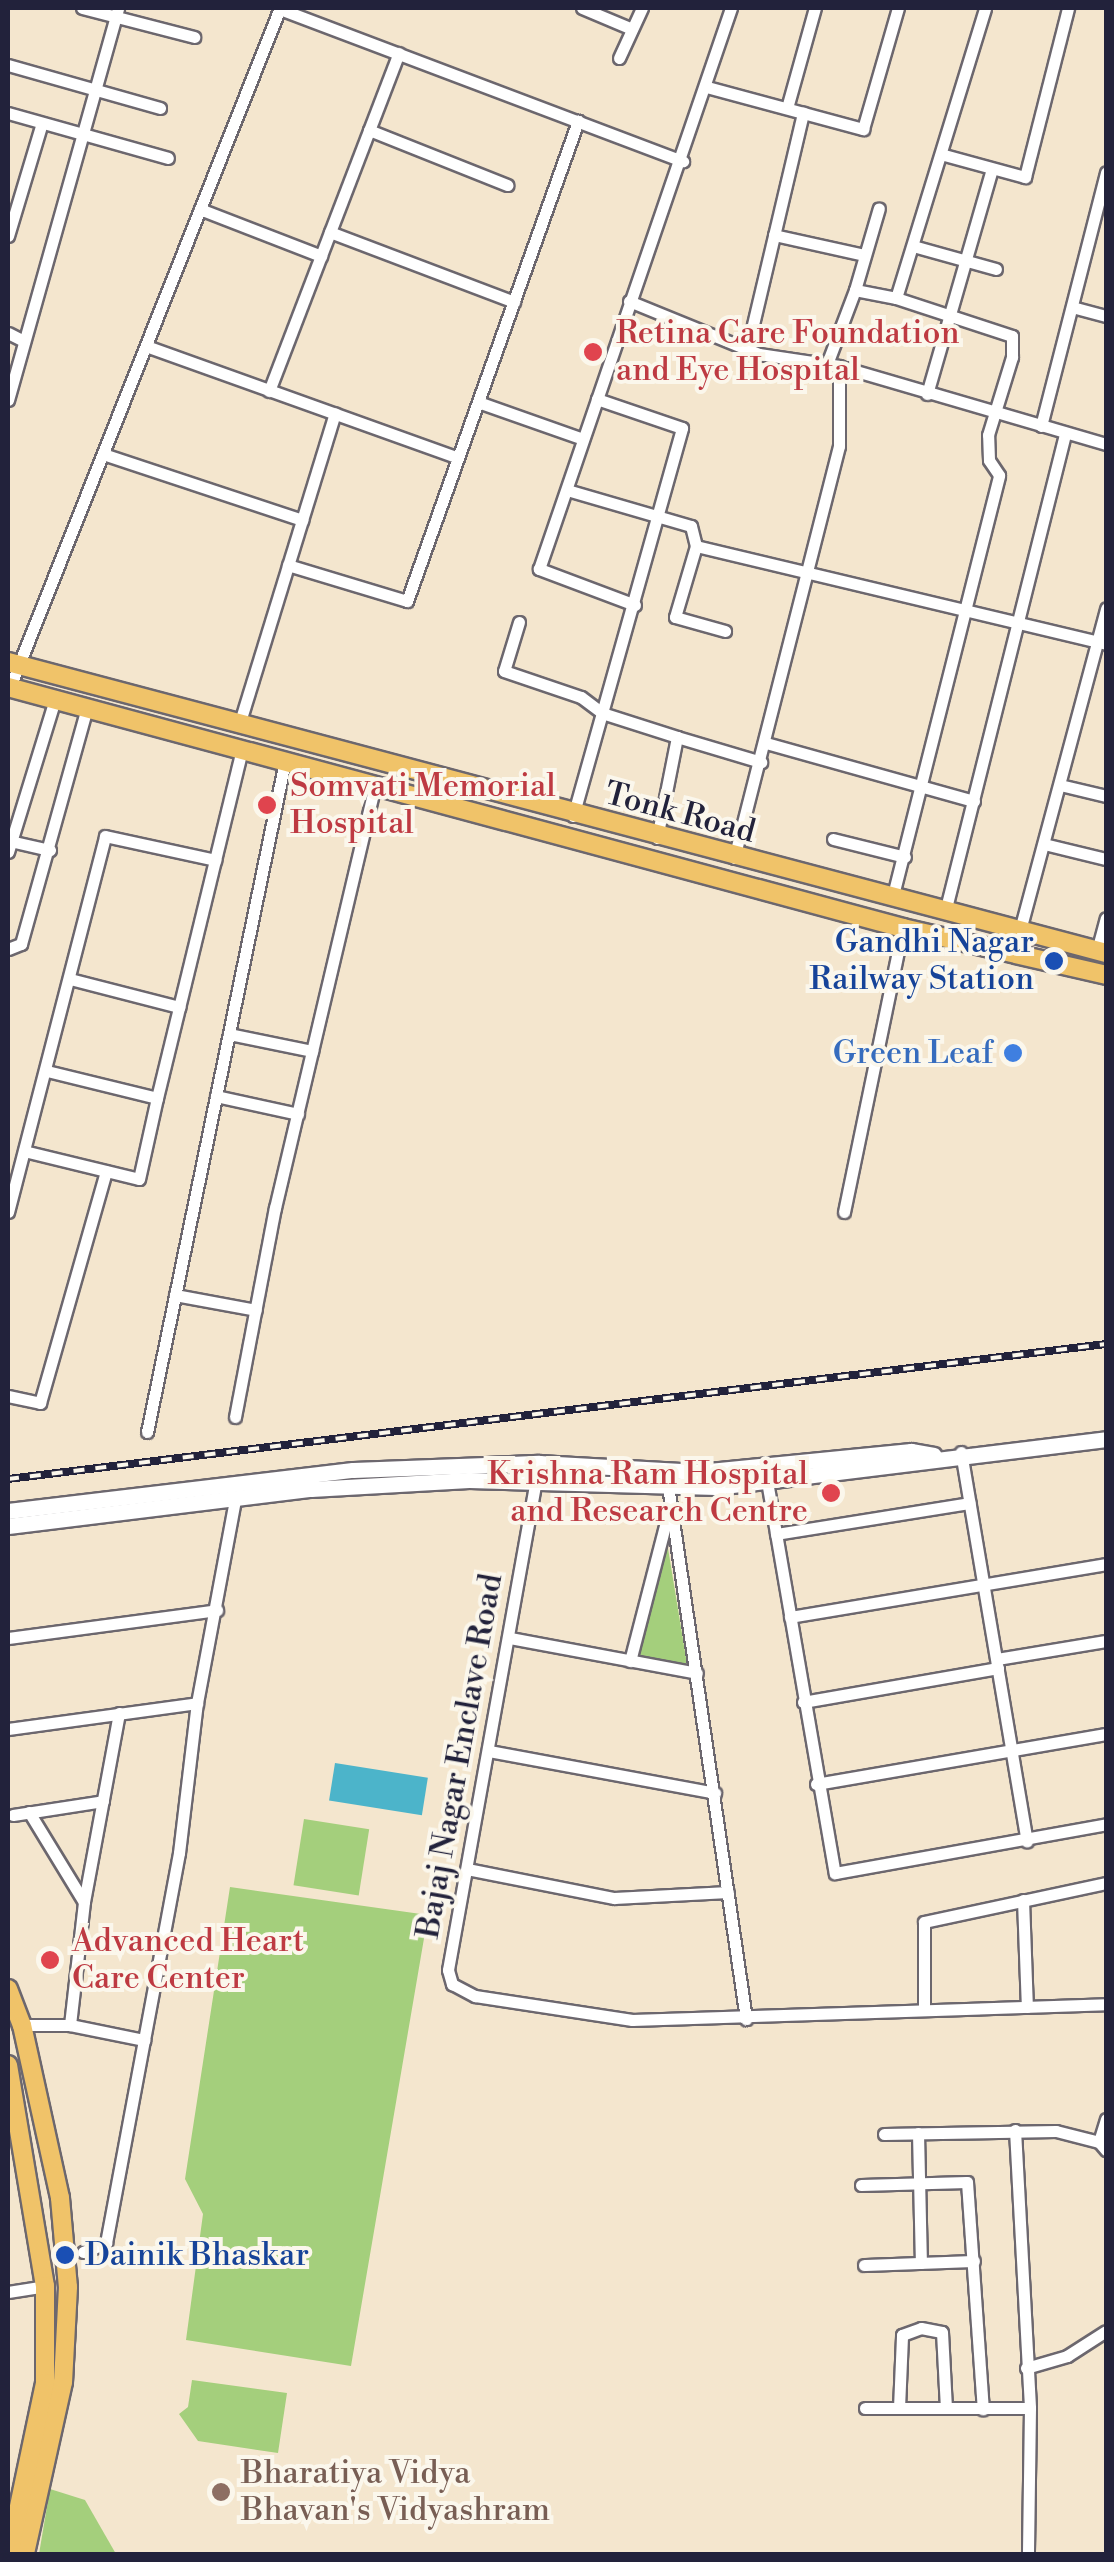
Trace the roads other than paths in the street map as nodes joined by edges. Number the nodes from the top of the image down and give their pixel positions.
1 (82, 8) edge
2 (280, 8) edge
3 (582, 8) edge
4 (642, 8) edge
5 (731, 8) edge
6 (815, 8) edge
7 (898, 8) edge
8 (984, 8) edge
9 (1068, 8) edge
10 (116, 14) edge
11 (632, 30) junction
12 (194, 38) dead end
13 (399, 53) junction
14 (620, 58) dead end
15 (8, 65) edge
16 (708, 86) junction
17 (94, 93) junction
18 (160, 108) dead end
19 (787, 108) junction
20 (8, 113) edge
21 (803, 113) junction
22 (578, 121) junction
23 (42, 123) junction
24 (369, 130) junction
25 (82, 133) junction
26 (944, 155) junction
27 (168, 158) dead end
28 (682, 161) junction
29 (992, 169) junction
30 (1106, 172) edge
31 (508, 185) dead end
32 (879, 208) dead end
33 (200, 209) junction
34 (330, 232) junction
35 (774, 235) junction
36 (8, 236) edge
37 (913, 246) junction
38 (321, 256) junction
39 (864, 256) junction
40 (966, 262) junction
41 (996, 270) dead end
42 (854, 290) junction
43 (896, 298) junction
44 (514, 302) junction
45 (629, 302) junction
46 (1072, 308) junction
47 (951, 315) junction
48 (1106, 316) edge
49 (8, 334) edge
50 (24, 341) junction
51 (146, 346) junction
52 (747, 350) junction
53 (833, 365) junction
54 (269, 391) junction
55 (928, 394) junction
56 (597, 398) junction
57 (8, 400) edge
58 (478, 402) junction
59 (995, 411) junction
60 (334, 414) junction
61 (1042, 426) junction
62 (1065, 433) junction
63 (583, 439) junction
64 (1106, 444) edge
65 (103, 454) junction
66 (458, 458) junction
67 (567, 490) junction
68 (659, 518) junction
69 (302, 520) junction
70 (696, 546) junction
71 (288, 565) junction
72 (810, 572) junction
73 (635, 605) junction
74 (1106, 608) edge
75 (963, 610) junction
76 (1018, 619) junction
77 (519, 622) dead end
78 (725, 630) dead end
79 (1102, 643) edge
80 (13, 664) edge
81 (9, 687) edge
82 (55, 699) junction
83 (87, 708) junction
84 (602, 713) junction
85 (239, 725) junction
86 (678, 738) junction
87 (766, 743) junction
88 (242, 750) junction
89 (286, 762) junction
90 (761, 762) junction
91 (1060, 785) junction
92 (375, 786) junction
93 (924, 788) junction
94 (1106, 796) edge
95 (974, 801) junction
96 (574, 816) junction
97 (656, 838) junction
98 (834, 839) dead end
99 (1044, 844) junction
100 (9, 846) edge
101 (50, 850) junction
102 (905, 857) junction
103 (1106, 859) edge
104 (215, 860) junction
105 (734, 860) junction
106 (892, 899) junction
107 (945, 912) junction
108 (1106, 918) edge
109 (903, 928) junction
110 (1020, 930) junction
111 (8, 949) edge
112 (1102, 952) edge
113 (1106, 976) edge
114 (70, 980) junction
115 (180, 1008) junction
116 (229, 1034) junction
117 (312, 1051) junction
118 (47, 1071) junction
119 (216, 1096) junction
120 (158, 1098) junction
121 (298, 1114) junction
122 (24, 1151) junction
123 (106, 1171) junction
124 (8, 1212) edge
125 (844, 1212) dead end
126 (175, 1296) junction
127 (256, 1310) junction
128 (8, 1396) edge
129 (236, 1418) dead end
130 (147, 1432) dead end
131 (1106, 1439) edge
132 (961, 1452) junction
133 (935, 1455) junction
134 (537, 1471) junction
135 (768, 1480) junction
136 (670, 1494) junction
137 (235, 1499) junction
138 (970, 1503) junction
139 (8, 1511) edge
140 (8, 1526) edge
141 (776, 1534) junction
142 (1106, 1564) edge
143 (984, 1584) junction
144 (216, 1610) junction
145 (790, 1617) junction
146 (8, 1638) edge
147 (510, 1638) junction
148 (1106, 1641) edge
149 (630, 1661) junction
150 (998, 1664) junction
151 (697, 1673) junction
152 (804, 1702) junction
153 (197, 1704) junction
154 (119, 1714) junction
155 (8, 1729) edge
156 (1106, 1734) edge
157 (489, 1751) junction
158 (1012, 1752) junction
159 (816, 1784) junction
160 (714, 1793) junction
161 (103, 1801) junction
162 (29, 1812) junction
163 (13, 1815) dead end
164 (1106, 1824) edge
165 (1026, 1841) junction
166 (467, 1869) junction
167 (1106, 1883) edge
168 (728, 1892) junction
169 (1023, 1900) junction
170 (84, 1902) junction
171 (8, 1989) edge
172 (1106, 2004) edge
173 (1027, 2007) junction
174 (924, 2010) junction
175 (746, 2019) junction
176 (22, 2025) junction
177 (70, 2025) junction
178 (144, 2040) junction
179 (8, 2065) edge
180 (1106, 2120) edge
181 (1015, 2130) junction
182 (918, 2133) junction
183 (884, 2134) dead end
184 (1103, 2146) edge
185 (918, 2183) junction
186 (861, 2185) dead end
187 (83, 2252) dead end
188 (974, 2261) junction
189 (921, 2263) junction
190 (864, 2265) dead end
191 (45, 2286) junction
192 (8, 2292) edge
193 (1106, 2330) edge
194 (1026, 2368) junction
195 (54, 2382) junction
196 (865, 2408) dead end
197 (899, 2408) junction
198 (946, 2408) junction
199 (1030, 2408) junction
200 (983, 2409) junction
201 (9, 2554) edge
202 (25, 2554) edge
203 (1028, 2554) edge

1 - 10 street
2 - 13 street
2 - 33 street
3 - 11 street
4 - 11 street
5 - 16 street
6 - 19 street
7 - 21 street
8 - 26 street
9 - 29 street
10 - 12 street
10 - 17 street
11 - 14 street
13 - 22 street
13 - 24 street
15 - 17 street
16 - 19 street
16 - 28 street
17 - 18 street
17 - 25 street
19 - 21 street
20 - 23 street
21 - 35 street
22 - 28 street
22 - 44 street
23 - 25 street
23 - 36 street
24 - 31 street
24 - 34 street
25 - 27 street
25 - 50 street
26 - 29 street
26 - 37 street
28 - 45 street
29 - 40 street
30 - 46 street
32 - 39 street
33 - 38 street
33 - 51 street
34 - 38 street
34 - 44 street
35 - 39 street
35 - 52 street
37 - 40 street
37 - 43 street
38 - 54 street
39 - 42 street
40 - 41 street
40 - 47 street
42 - 43 street
42 - 53 street
43 - 47 street
44 - 58 street
45 - 52 street
45 - 56 street
46 - 48 street
46 - 61 street
47 - 55 street
47 - 59 street
49 - 50 street
50 - 57 street
51 - 54 street
51 - 65 street
52 - 53 street
53 - 55 street
53 - 72 street
54 - 60 street
55 - 59 street
56 - 63 street
56 - 68 street
58 - 63 street
58 - 66 street
59 - 61 street
59 - 75 street
60 - 66 street
60 - 69 street
61 - 62 street
62 - 64 street
62 - 76 street
63 - 67 street
65 - 69 street
65 - 80 street
66 - 71 street
67 - 68 street
67 - 73 street
68 - 70 street
68 - 73 street
69 - 71 street
70 - 72 street
70 - 78 street
71 - 85 street
72 - 75 street
72 - 87 street
73 - 84 street
74 - 79 street
75 - 76 street
75 - 93 street
76 - 79 street
76 - 95 street
77 - 84 street
79 - 91 street
80 - 81 street
80 - 85 main road, Tonk Road
81 - 82 main road, Tonk Road
82 - 83 main road, Tonk Road
82 - 100 street
83 - 88 main road, Tonk Road
83 - 101 street
84 - 86 street
84 - 96 street
85 - 96 main road, Tonk Road
86 - 90 street
86 - 97 street
87 - 90 street
87 - 93 street
88 - 89 main road, Tonk Road
88 - 104 street
89 - 92 main road, Tonk Road
89 - 116 street
90 - 105 street
91 - 94 street
91 - 99 street
92 - 109 main road, Tonk Road
92 - 117 street
93 - 95 street
93 - 102 street
95 - 107 street
96 - 97 main road, Tonk Road
97 - 105 main road, Tonk Road
98 - 102 street
99 - 103 street
99 - 110 street
100 - 101 street
101 - 111 street
102 - 106 street
104 - 114 street
104 - 115 street
105 - 106 main road, Tonk Road
106 - 107 main road, Tonk Road
107 - 110 main road, Tonk Road
108 - 112 street
109 - 113 main road, Tonk Road
109 - 125 street
110 - 112 main road, Tonk Road
114 - 115 street
114 - 118 street
115 - 120 street
116 - 117 street
116 - 119 street
117 - 121 street
118 - 120 street
118 - 122 street
119 - 121 street
119 - 126 street
120 - 123 street
121 - 127 street
122 - 123 street
122 - 124 street
123 - 128 street
126 - 127 street
126 - 130 street
127 - 129 street
131 - 132 street
132 - 133 street
132 - 138 street
133 - 134 street
133 - 135 street
134 - 136 street
134 - 137 street
134 - 139 street
134 - 147 street, Bajaj Nagar Enclave Road
135 - 136 street
135 - 141 street
136 - 149 street
136 - 151 street
137 - 140 street
137 - 144 street
138 - 141 street
138 - 143 street
141 - 145 street
142 - 143 street
143 - 145 street
143 - 150 street
144 - 146 street
144 - 153 street
145 - 152 street
147 - 149 street
147 - 157 street, Bajaj Nagar Enclave Road
148 - 150 street
149 - 151 street
150 - 152 street
150 - 158 street
151 - 160 street
152 - 159 street
153 - 154 street
153 - 178 street
154 - 155 street
154 - 161 street
156 - 158 street
157 - 160 street
157 - 166 street, Bajaj Nagar Enclave Road
158 - 159 street
158 - 165 street
159 - 165 street
160 - 168 street
161 - 162 street
161 - 170 street
162 - 163 street
162 - 170 street
164 - 165 street
166 - 168 street
166 - 175 street, Bajaj Nagar Enclave Road
167 - 169 street
168 - 175 street
169 - 173 street
169 - 174 street
170 - 177 street
171 - 176 main road
172 - 173 street, Bajaj Nagar Enclave Road
173 - 174 street, Bajaj Nagar Enclave Road
174 - 175 street, Bajaj Nagar Enclave Road
176 - 177 street
176 - 195 main road
177 - 178 street
178 - 187 street
179 - 191 main road
180 - 184 street
181 - 182 street
181 - 184 street
181 - 194 street
182 - 183 street
182 - 185 street
185 - 186 street
185 - 188 street
185 - 189 street
188 - 189 street
188 - 200 street
189 - 190 street
191 - 192 street
191 - 195 main road
193 - 194 street
194 - 199 street
195 - 201 main road
195 - 202 main road
196 - 197 street
197 - 198 street
197 - 198 street
198 - 200 street
199 - 200 street
199 - 203 street

